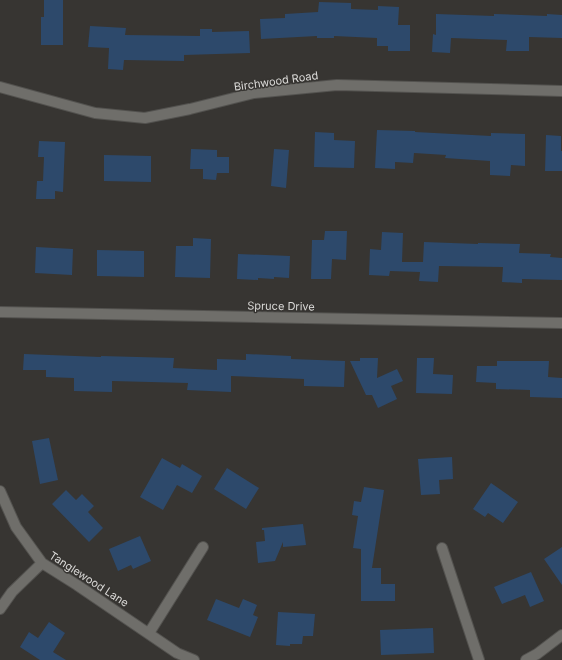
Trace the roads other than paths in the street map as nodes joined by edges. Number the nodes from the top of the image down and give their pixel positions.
1 (0, 87) edge
2 (562, 90) edge
3 (0, 312) edge
4 (562, 323) edge
5 (0, 491) edge
6 (203, 548) dead end
7 (442, 548) dead end
8 (42, 564) junction
9 (0, 609) edge
10 (149, 633) junction
11 (562, 635) edge
12 (194, 660) edge
13 (479, 660) edge
14 (526, 660) edge

1 - 2 street, Birchwood Road
3 - 4 street, Spruce Drive
5 - 8 street, Tanglewood Lane
6 - 10 street
7 - 13 street
8 - 9 street
8 - 10 street, Tanglewood Lane
10 - 12 street, Tanglewood Lane
11 - 14 street

